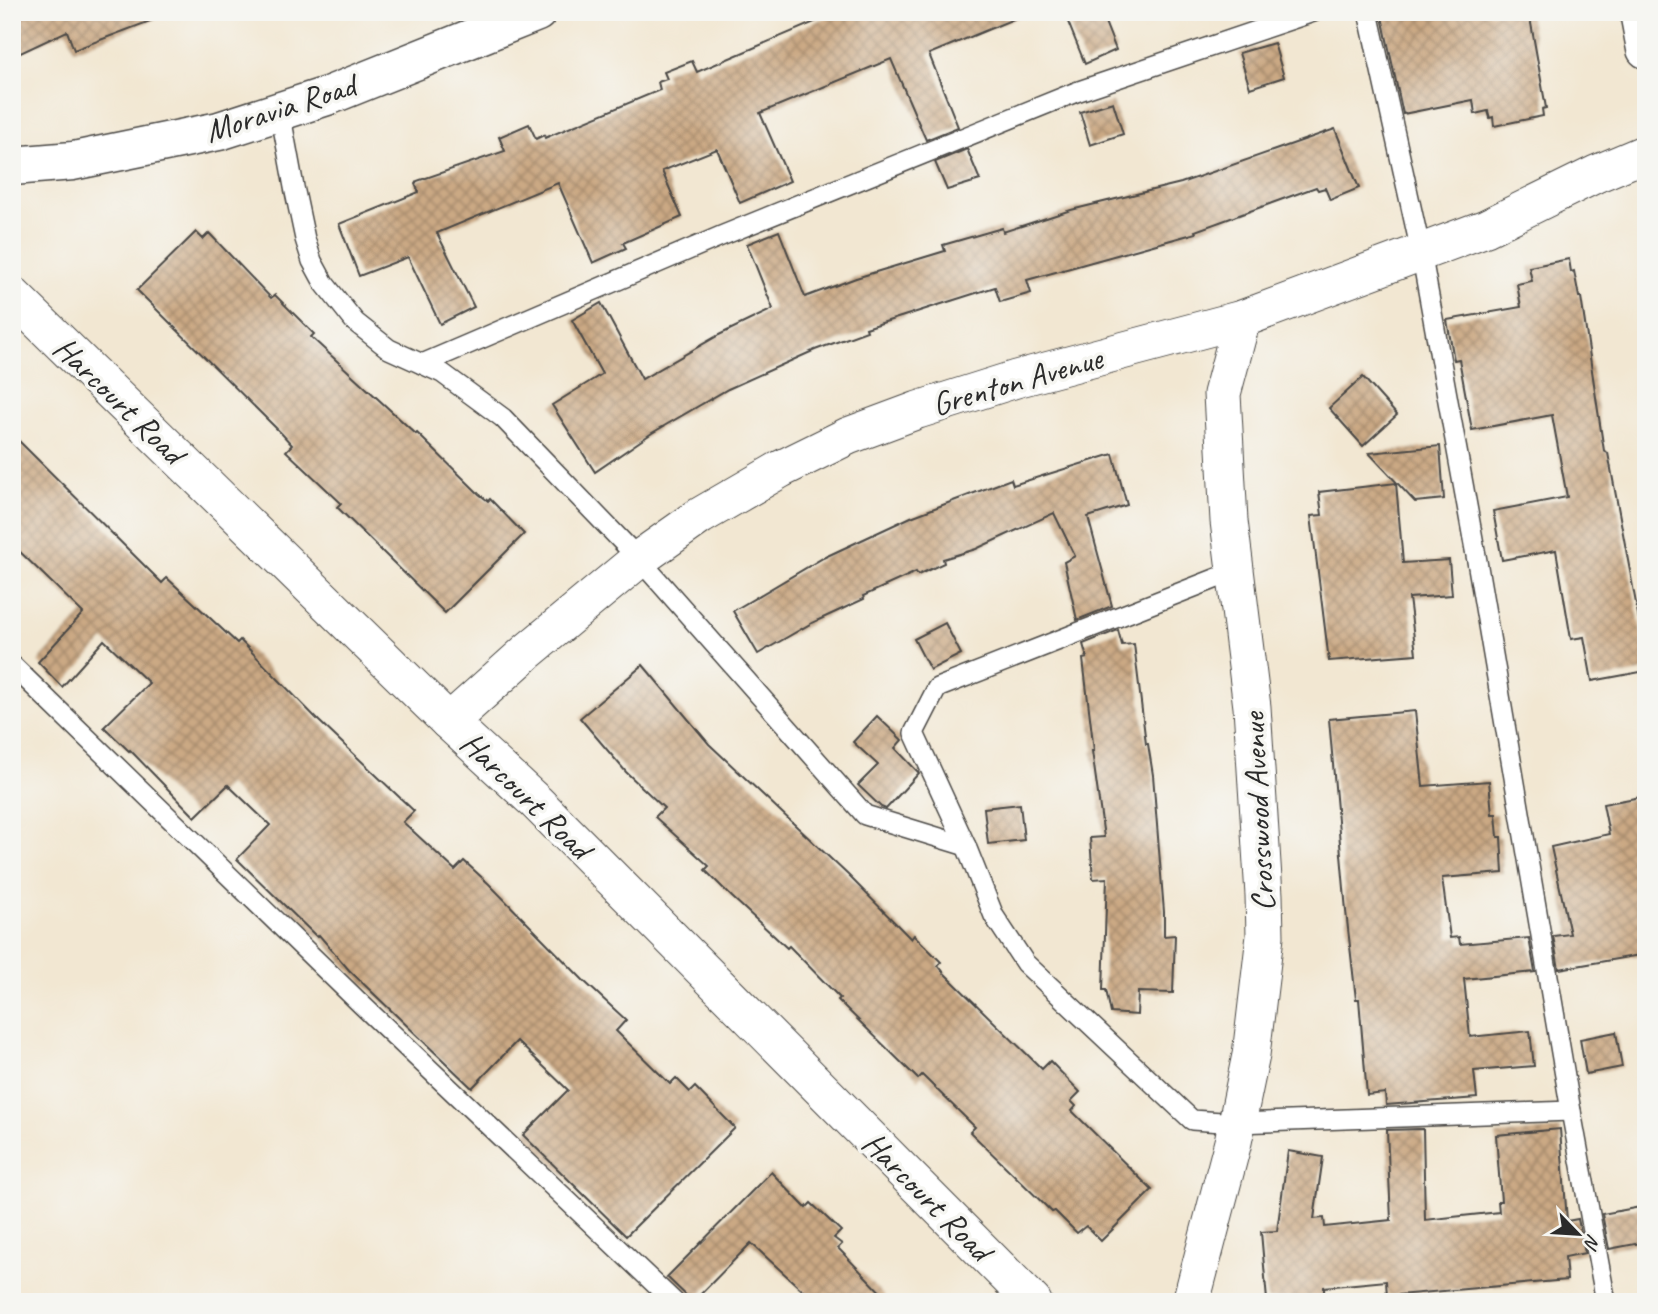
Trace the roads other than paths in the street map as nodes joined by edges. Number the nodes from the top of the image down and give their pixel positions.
1 (537, 12) edge
2 (1313, 12) edge
3 (1368, 12) edge
4 (1640, 12) edge
5 (1646, 49) edge
6 (280, 111) junction
7 (1646, 153) edge
8 (12, 166) edge
9 (1421, 252) junction
10 (12, 295) edge
11 (1242, 319) junction
12 (422, 364) junction
13 (639, 559) junction
14 (1235, 571) junction
15 (12, 665) edge
16 (449, 722) junction
17 (966, 846) junction
18 (1571, 1111) junction
19 (1237, 1123) junction
20 (674, 1302) edge
21 (1033, 1302) edge
22 (1191, 1302) edge
23 (1606, 1302) edge

1 - 6 main road, Moravia Road
2 - 12 lane
3 - 9 lane
4 - 5 main road
6 - 8 main road, Moravia Road
6 - 12 lane
7 - 9 street, Grenton Avenue
9 - 11 street, Grenton Avenue
9 - 18 lane
10 - 16 street, Harcourt Road
11 - 13 street, Grenton Avenue
11 - 14 street, Crosswood Avenue
12 - 13 lane
13 - 16 street, Grenton Avenue
13 - 17 lane
14 - 17 lane
14 - 19 street, Crosswood Avenue
15 - 20 lane
16 - 21 street, Harcourt Road
17 - 19 lane
18 - 19 lane
18 - 23 lane
19 - 22 street, Crosswood Avenue

